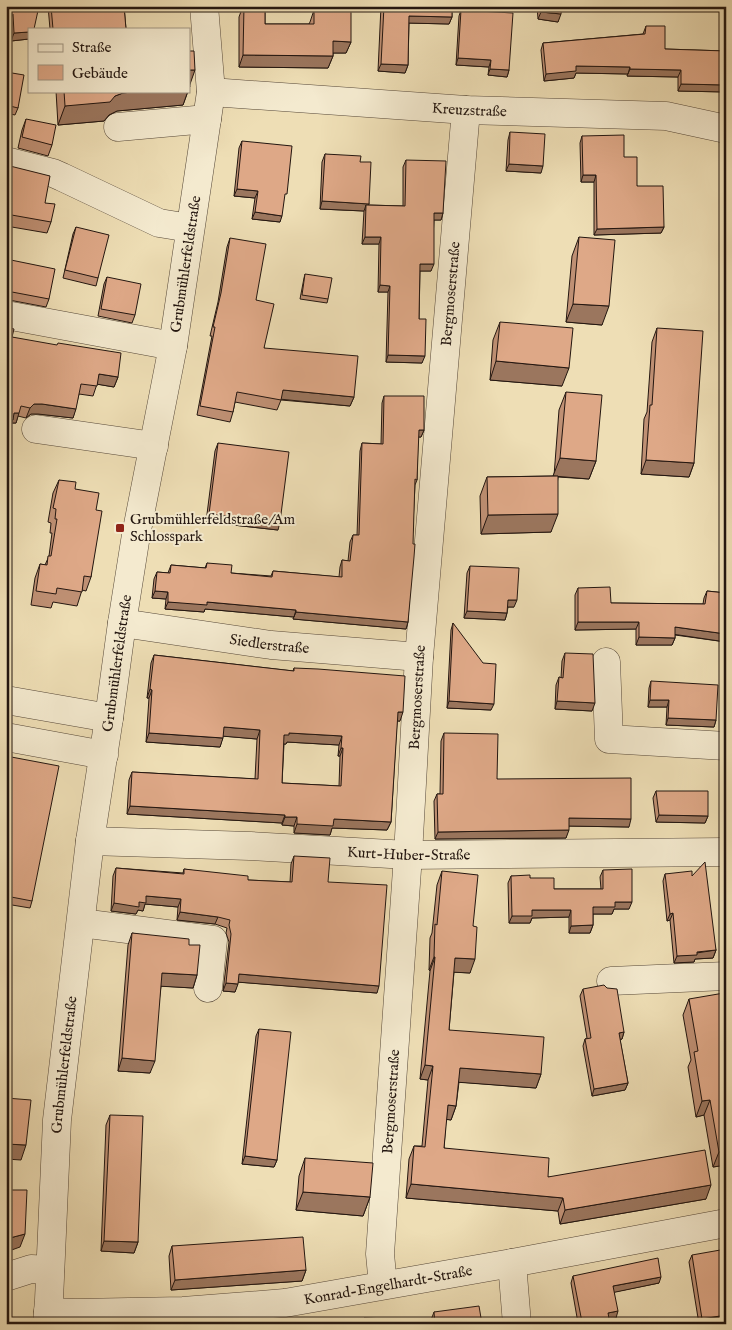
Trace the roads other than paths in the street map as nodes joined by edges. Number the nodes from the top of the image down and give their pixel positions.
1 (204, 6) edge
2 (211, 92) junction
3 (466, 110) junction
4 (207, 119) junction
5 (118, 127) dead end
6 (726, 129) edge
7 (6, 162) edge
8 (190, 228) junction
9 (6, 315) edge
10 (173, 346) junction
11 (36, 428) dead end
12 (154, 446) junction
13 (122, 623) junction
14 (419, 657) junction
15 (606, 662) dead end
16 (6, 700) edge
17 (109, 718) junction
18 (6, 737) edge
19 (726, 746) edge
20 (104, 756) junction
21 (90, 842) junction
22 (726, 852) edge
23 (408, 855) junction
24 (80, 923) junction
25 (726, 976) edge
26 (611, 981) dead end
27 (208, 988) dead end
28 (726, 1223) edge
29 (512, 1263) junction
30 (50, 1270) junction
31 (6, 1277) edge
32 (383, 1286) junction
33 (286, 1313) edge
34 (47, 1318) edge
35 (516, 1324) edge

1 - 2 street, Grubmühlerfeldstraße
2 - 3 street, Kreuzstraße
2 - 4 street, Grubmühlerfeldstraße
3 - 6 street, Kreuzstraße
3 - 14 street, Bergmoserstraße
4 - 5 street
4 - 8 street, Grubmühlerfeldstraße
7 - 8 street
8 - 10 street, Grubmühlerfeldstraße
9 - 10 street
10 - 12 street, Grubmühlerfeldstraße
11 - 12 street
12 - 13 street, Grubmühlerfeldstraße
13 - 14 street, Siedlerstraße
13 - 17 street, Grubmühlerfeldstraße
14 - 23 street, Bergmoserstraße
15 - 19 street
16 - 17 street
17 - 20 street, Grubmühlerfeldstraße
18 - 20 street
20 - 21 street, Grubmühlerfeldstraße
21 - 23 street, Kurt-Huber-Straße
21 - 24 street, Grubmühlerfeldstraße
22 - 23 street, Kurt-Huber-Straße
23 - 32 street, Bergmoserstraße
24 - 27 street
24 - 30 street, Grubmühlerfeldstraße
25 - 26 street
28 - 29 street, Konrad-Engelhardt-Straße
29 - 32 street, Konrad-Engelhardt-Straße
29 - 35 street
30 - 31 street
30 - 34 street, Grubmühlerfeldstraße
32 - 33 street, Konrad-Engelhardt-Straße
33 - 34 street, Konrad-Engelhardt-Straße

